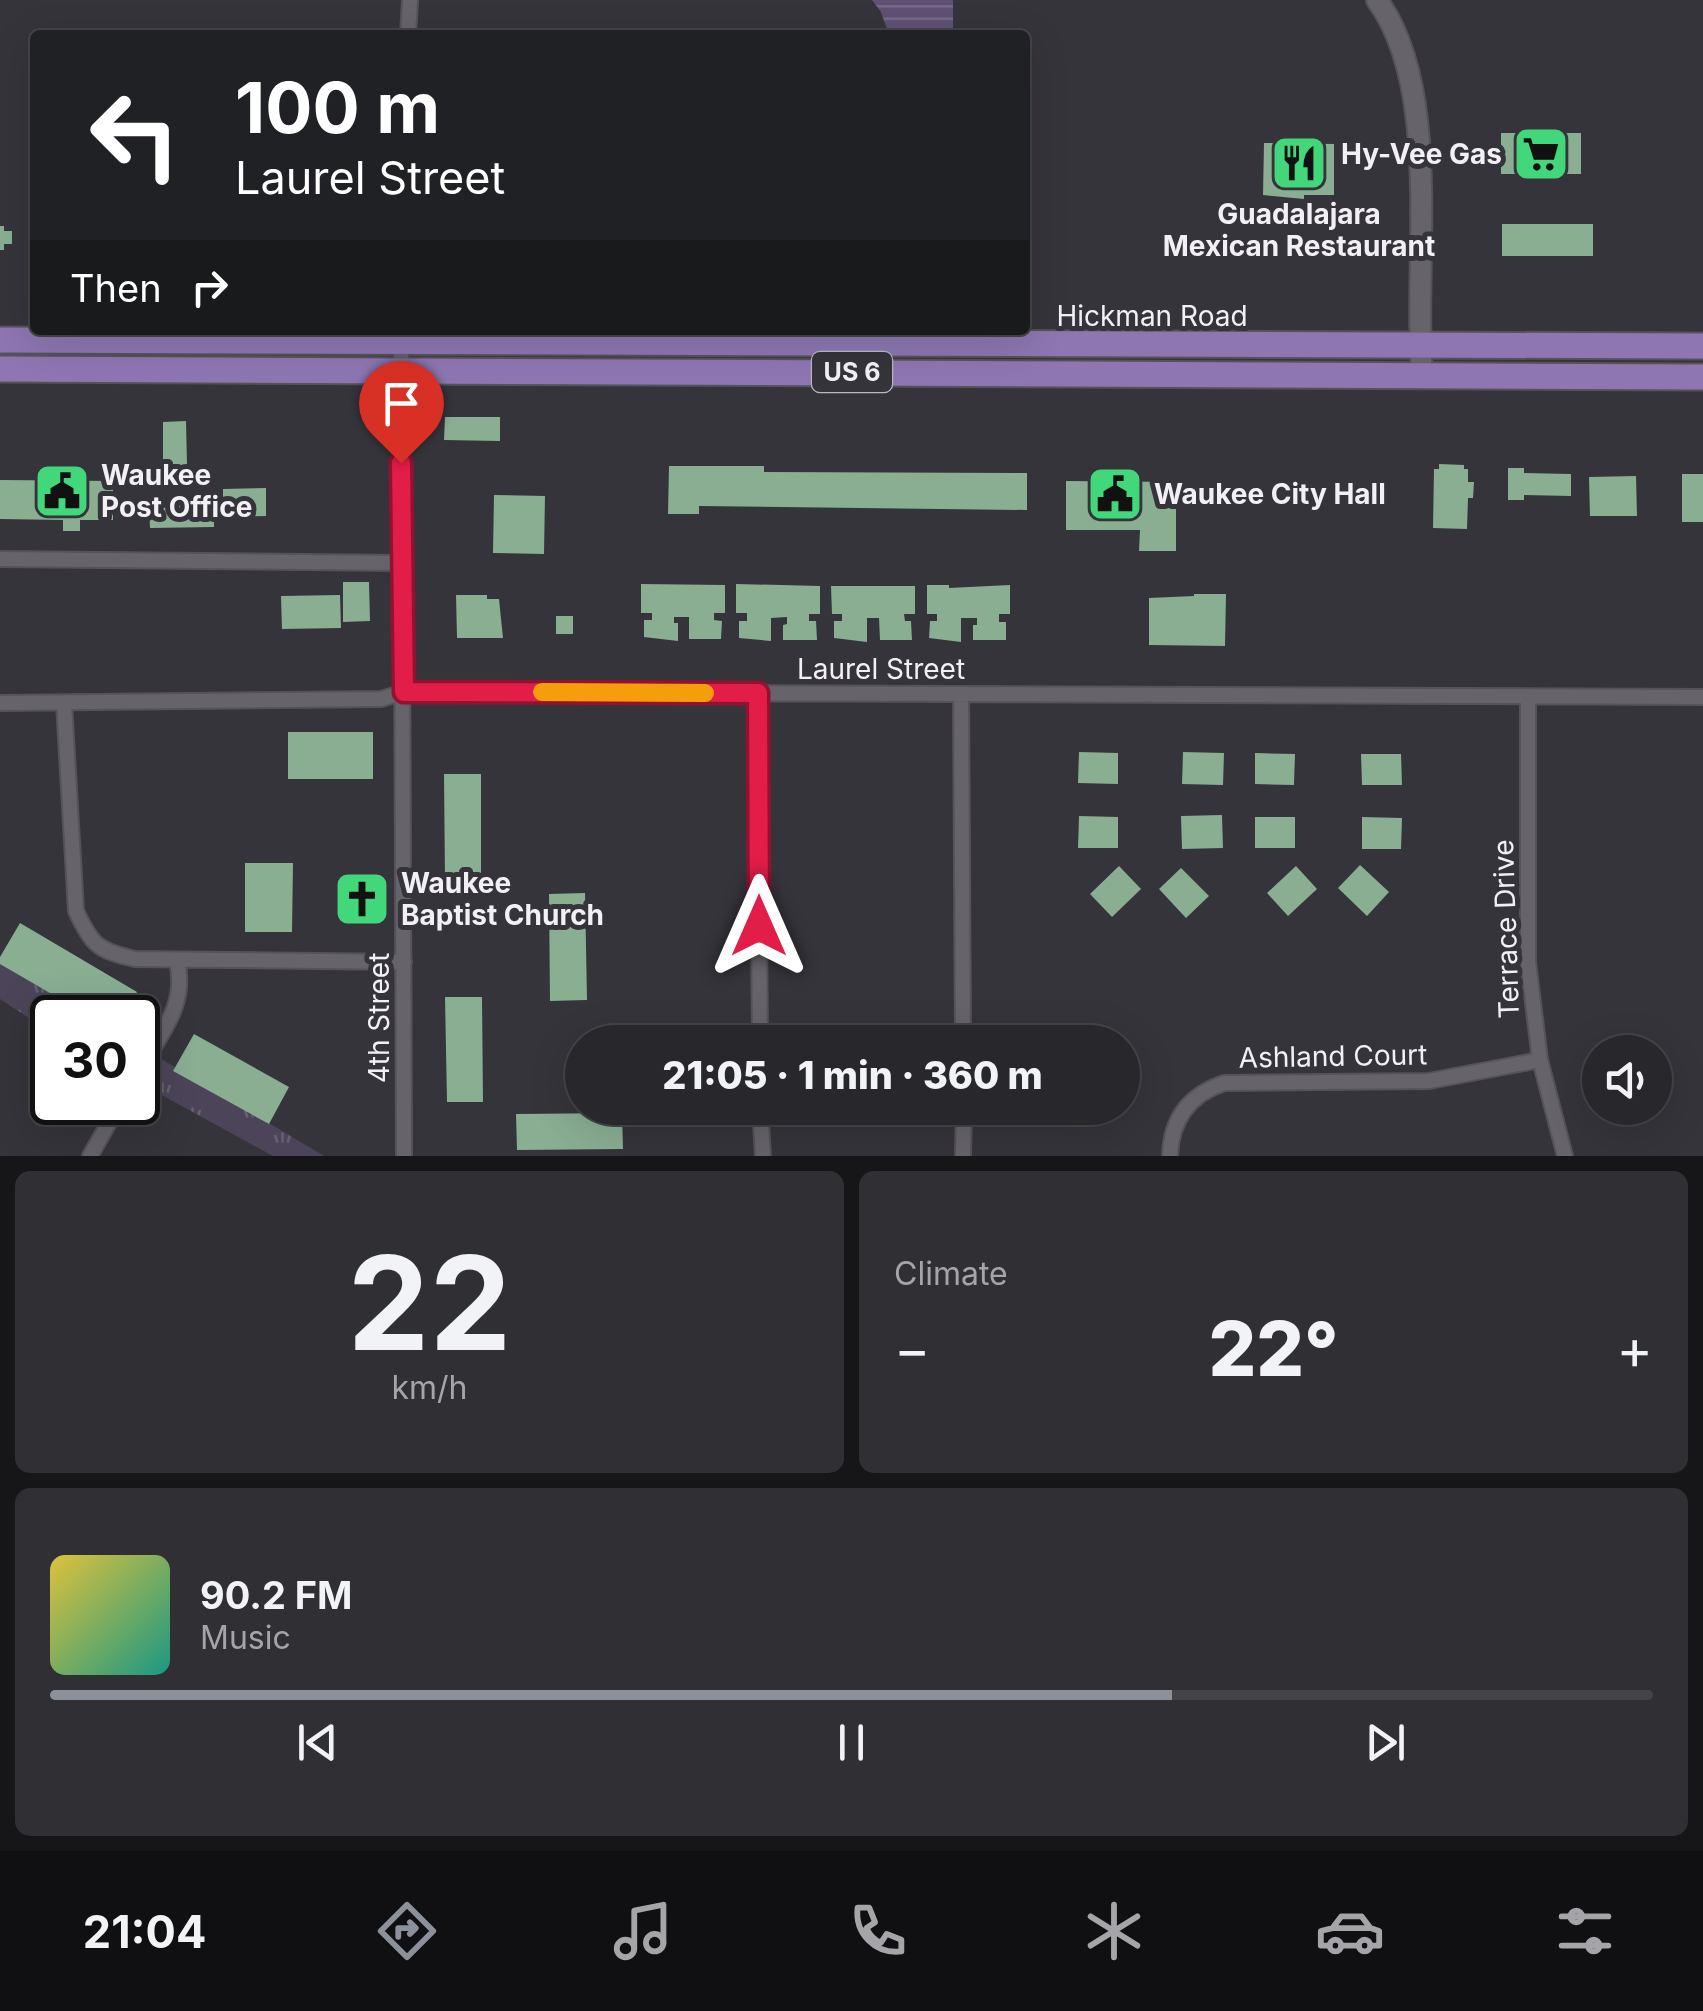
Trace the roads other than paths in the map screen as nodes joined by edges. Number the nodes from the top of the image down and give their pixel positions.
1 (410, 0) edge
2 (1377, 0) edge
3 (408, 30) edge
4 (401, 335) edge
5 (0, 340) edge
6 (1419, 346) junction
7 (1703, 346) edge
8 (0, 369) edge
9 (401, 369) junction
10 (1422, 375) junction
11 (1703, 377) edge
12 (0, 559) edge
13 (402, 563) junction
14 (404, 692) junction
15 (758, 693) junction
16 (961, 694) junction
17 (1528, 696) junction
18 (1703, 698) edge
19 (64, 702) junction
20 (0, 703) edge
21 (178, 962) junction
22 (404, 962) junction
23 (760, 1025) edge
24 (963, 1025) edge
25 (160, 1036) edge
26 (1540, 1060) junction
27 (108, 1125) edge
28 (761, 1125) edge
29 (964, 1125) edge
30 (90, 1156) edge
31 (404, 1156) edge
32 (763, 1156) edge
33 (963, 1156) edge
34 (1170, 1156) edge
35 (1565, 1156) edge

1 - 3 street
2 - 6 street
4 - 5 highway, Hickman Road / US 6
4 - 6 highway, Hickman Road / US 6
4 - 9 street, 4th Street
6 - 7 highway, Hickman Road / US 6
6 - 10 street
8 - 9 highway, Hickman Road / US 6
9 - 10 highway, Hickman Road / US 6
9 - 13 street, 4th Street
10 - 11 highway, Hickman Road / US 6
12 - 13 street
13 - 14 street, 4th Street
14 - 15 street, Laurel Street
14 - 19 street, Laurel Street
14 - 22 street, 4th Street
15 - 16 street, Laurel Street
15 - 23 street
16 - 17 street, Laurel Street
16 - 24 street
17 - 18 street, Laurel Street
17 - 26 street, Terrace Drive
19 - 20 street, Laurel Street
19 - 21 street
21 - 22 street
21 - 25 street
22 - 31 street, 4th Street
26 - 34 street, Ashland Court
26 - 35 street, Terrace Drive
27 - 30 street
28 - 32 street
29 - 33 street

